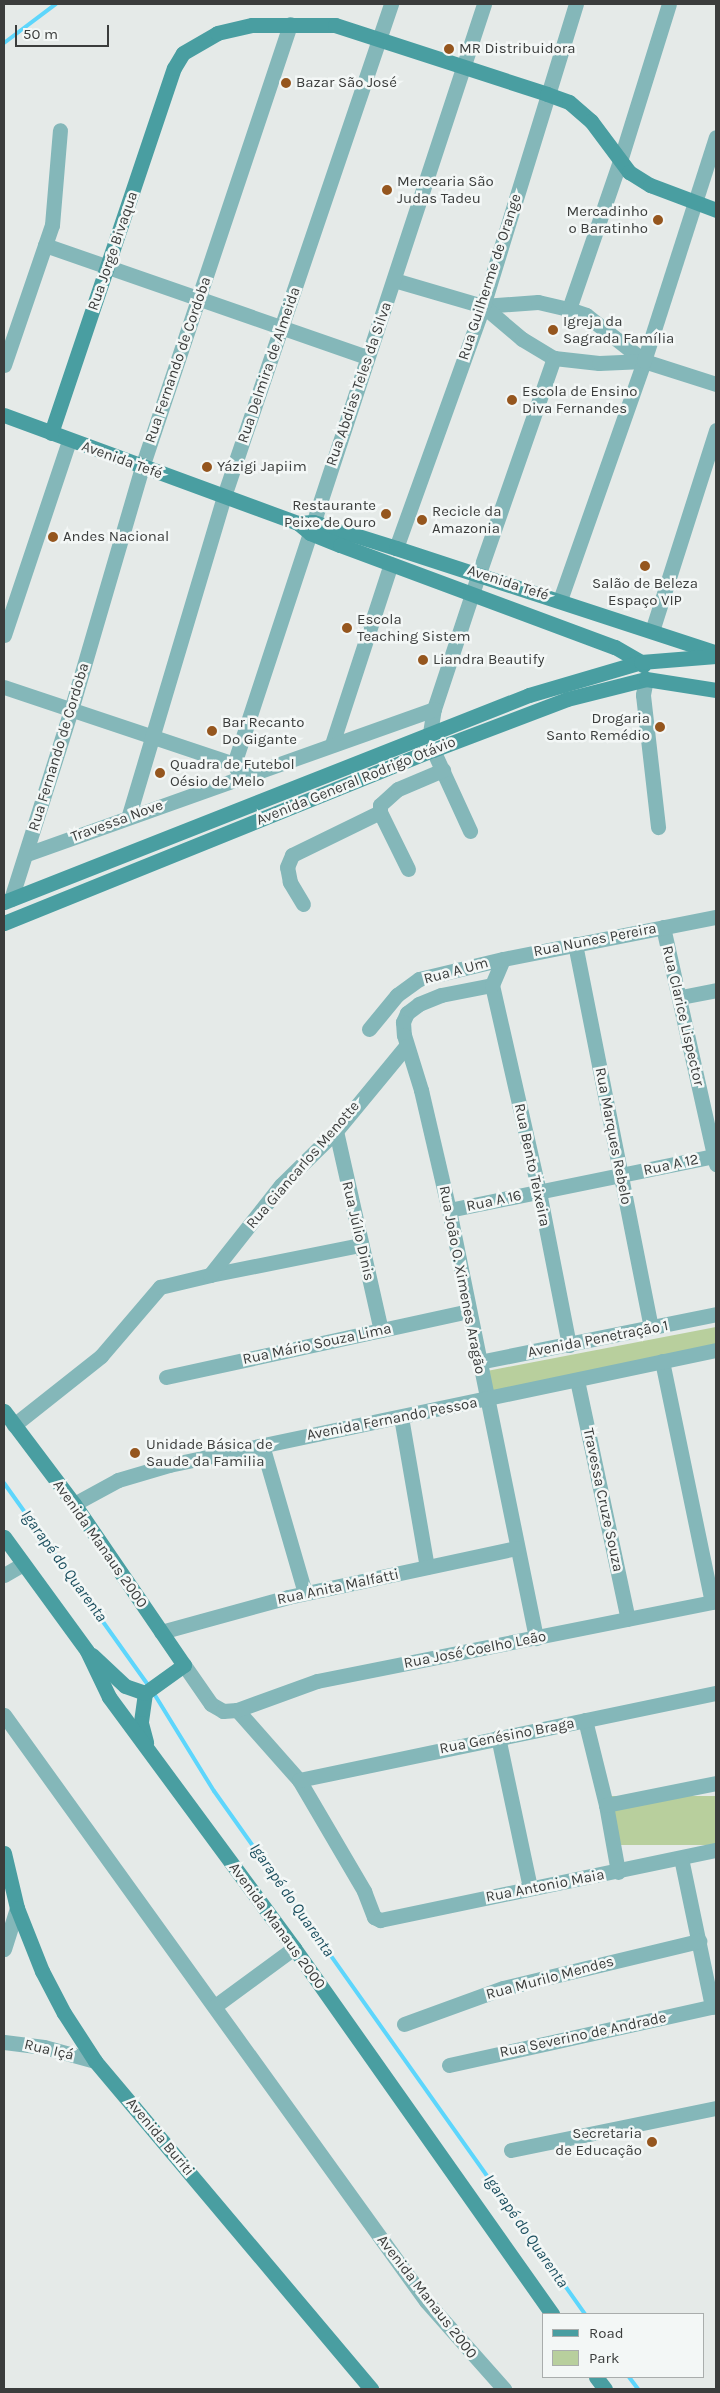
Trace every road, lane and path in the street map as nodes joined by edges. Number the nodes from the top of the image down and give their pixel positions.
1 (391, 4) edge
2 (484, 4) edge
3 (576, 4) edge
4 (669, 4) edge
5 (290, 24) junction
6 (380, 38) junction
7 (463, 69) junction
8 (547, 94) junction
9 (60, 130) dead end
10 (716, 137) edge
11 (620, 161) junction
12 (695, 203) junction
13 (716, 210) edge
14 (45, 245) junction
15 (108, 268) junction
16 (394, 280) junction
17 (199, 299) junction
18 (483, 306) junction
19 (569, 309) junction
20 (283, 327) junction
21 (367, 357) junction
22 (554, 358) junction
23 (644, 361) junction
24 (4, 365) edge
25 (716, 384) edge
26 (4, 415) edge
27 (716, 430) edge
28 (51, 433) junction
29 (68, 441) junction
30 (142, 466) junction
31 (710, 469) edge
32 (224, 496) junction
33 (307, 526) junction
34 (396, 548) junction
35 (391, 564) junction
36 (479, 573) junction
37 (472, 593) junction
38 (560, 600) junction
39 (652, 631) junction
40 (4, 635) edge
41 (716, 654) edge
42 (642, 662) junction
43 (646, 679) junction
44 (4, 687) edge
45 (716, 690) edge
46 (434, 709) junction
47 (71, 710) junction
48 (430, 733) junction
49 (153, 738) junction
50 (332, 744) junction
51 (433, 750) junction
52 (234, 764) junction
53 (443, 770) junction
54 (242, 778) junction
55 (380, 812) junction
56 (129, 815) junction
57 (658, 827) dead end
58 (470, 831) dead end
59 (27, 854) junction
60 (408, 869) dead end
61 (8, 901) edge
62 (302, 904) dead end
63 (716, 917) edge
64 (4, 923) edge
65 (662, 927) junction
66 (575, 944) junction
67 (503, 959) junction
68 (492, 985) junction
69 (716, 990) edge
70 (681, 997) junction
71 (368, 1029) dead end
72 (406, 1046) junction
73 (336, 1131) junction
74 (715, 1160) edge
75 (621, 1176) junction
76 (539, 1192) junction
77 (449, 1210) junction
78 (360, 1245) junction
79 (210, 1275) junction
80 (469, 1311) junction
81 (716, 1314) edge
82 (651, 1328) junction
83 (381, 1330) junction
84 (569, 1345) junction
85 (716, 1350) edge
86 (662, 1361) junction
87 (479, 1362) junction
88 (166, 1377) dead end
89 (577, 1380) junction
90 (486, 1400) junction
91 (4, 1411) edge
92 (401, 1417) junction
93 (14, 1425) junction
94 (262, 1445) junction
95 (74, 1504) junction
96 (4, 1537) edge
97 (516, 1548) junction
98 (24, 1564) junction
99 (427, 1567) junction
100 (4, 1576) edge
101 (305, 1593) junction
102 (714, 1602) edge
103 (628, 1619) junction
104 (162, 1632) junction
105 (536, 1638) junction
106 (87, 1651) junction
107 (179, 1669) junction
108 (147, 1691) junction
109 (716, 1693) edge
110 (237, 1710) junction
111 (4, 1715) edge
112 (585, 1720) junction
113 (498, 1737) junction
114 (147, 1748) junction
115 (299, 1780) junction
116 (716, 1784) edge
117 (606, 1805) junction
118 (716, 1850) edge
119 (4, 1853) edge
120 (681, 1858) junction
121 (618, 1872) junction
122 (530, 1888) junction
123 (17, 1908) junction
124 (698, 1941) junction
125 (4, 1948) edge
126 (294, 1948) junction
127 (215, 2006) junction
128 (714, 2006) edge
129 (404, 2024) dead end
130 (4, 2042) edge
131 (95, 2061) junction
132 (449, 2065) dead end
133 (716, 2108) edge
134 (511, 2150) dead end
135 (551, 2313) edge
136 (597, 2378) edge
137 (371, 2389) edge
138 (504, 2389) edge
139 (605, 2389) edge

1 - 6 street, Rua Delmira de Almeida
2 - 7 street, Rua Abdias Teles da Silva
3 - 8 street, Rua Guilherme de Orange
4 - 11 street
5 - 6 main road
5 - 15 main road, Rua Jorge Bivaqua
5 - 17 street, Rua Fernando de Cordoba
6 - 7 main road
6 - 20 street, Rua Delmira de Almeida
7 - 8 main road
7 - 16 street, Rua Abdias Teles da Silva
8 - 11 main road
8 - 18 street, Rua Guilherme de Orange
9 - 14 street
10 - 12 street
11 - 12 main road
11 - 19 street
12 - 13 main road
12 - 23 street
14 - 15 street
14 - 24 street
15 - 17 street
15 - 28 main road, Rua Jorge Bivaqua
16 - 18 street
16 - 21 street, Rua Abdias Teles da Silva
17 - 20 street
17 - 30 street, Rua Fernando de Cordoba
18 - 19 street
18 - 22 street
18 - 34 street, Rua Guilherme de Orange
19 - 23 street
20 - 21 street
20 - 32 street, Rua Delmira de Almeida
21 - 33 street, Rua Abdias Teles da Silva
22 - 23 street
22 - 36 street
23 - 25 street
23 - 38 street
26 - 28 main road, Avenida Tefé
27 - 31 street
28 - 29 main road, Avenida Tefé
29 - 30 main road, Avenida Tefé
29 - 40 street
30 - 32 main road, Avenida Tefé
30 - 47 street, Rua Fernando de Cordoba
31 - 39 street
32 - 33 main road, Avenida Tefé
32 - 49 street, Rua Delmira de Almeida
33 - 34 main road, Avenida Tefé
33 - 35 main road, Avenida Tefé
33 - 52 street, Rua Abdias Teles da Silva
34 - 36 main road, Avenida Tefé
35 - 37 main road, Avenida Tefé
35 - 50 street
36 - 37 street
36 - 38 main road, Avenida Tefé
37 - 42 main road, Avenida Tefé
37 - 46 street
38 - 39 main road, Avenida Tefé
39 - 41 main road, Avenida Tefé
41 - 42 main road, Avenida General Rodrigo Otávio
42 - 43 main road
42 - 48 main road, Avenida General Rodrigo Otávio
43 - 45 main road, Avenida General Rodrigo Otávio
43 - 51 main road, Avenida General Rodrigo Otávio
43 - 57 street
44 - 47 street
46 - 48 street
46 - 50 street, Travessa Nove
47 - 49 street
47 - 59 street, Rua Fernando de Cordoba
48 - 61 main road, Avenida General Rodrigo Otávio
49 - 52 street
49 - 56 street, Rua Delmira de Almeida
50 - 54 street, Travessa Nove
51 - 53 street
51 - 64 main road, Avenida General Rodrigo Otávio
52 - 54 street
53 - 55 street
53 - 58 street
54 - 56 street, Travessa Nove
55 - 60 street
55 - 62 street
56 - 59 street, Travessa Nove
59 - 61 street, Rua Fernando de Cordoba
63 - 65 street, Rua Nunes Pereira
65 - 66 street, Rua Nunes Pereira
65 - 70 street, Rua Clarice Lispector
66 - 67 street, Rua Nunes Pereira
66 - 75 street, Rua Marques Rebelo
67 - 68 street
67 - 71 street, Rua A Um
68 - 72 street, Rua João O. Ximenes Aragão
68 - 76 street, Rua Bento Teixeira
69 - 70 street
70 - 74 street, Rua Clarice Lispector
72 - 73 street, Rua Giancarlos Menotte
72 - 77 street, Rua João O. Ximenes Aragão
73 - 78 street, Rua Júlio Dinis
73 - 79 street, Rua Giancarlos Menotte
74 - 75 street, Rua A 12
75 - 76 street, Rua A 12
75 - 82 street, Rua Marques Rebelo
76 - 77 street, Rua A 16
76 - 84 street, Rua Bento Teixeira
77 - 80 street, Rua João O. Ximenes Aragão
78 - 79 street
78 - 83 street, Rua Júlio Dinis
79 - 93 street
80 - 83 street, Rua Mário Souza Lima
80 - 87 street, Rua João O. Ximenes Aragão
81 - 82 street, Avenida Penetração 1
82 - 84 street, Avenida Penetração 1
83 - 88 street, Rua Mário Souza Lima
84 - 87 street, Avenida Penetração 1
85 - 86 street, Avenida Fernando Pessoa
86 - 89 street, Avenida Fernando Pessoa
86 - 102 street
87 - 90 street, Rua João O. Ximenes Aragão
89 - 90 street, Avenida Fernando Pessoa
89 - 103 street, Travessa Cruze Souza
90 - 92 street, Avenida Fernando Pessoa
90 - 97 street, Rua João O. Ximenes Aragão
91 - 93 main road, Avenida Manaus 2000
92 - 94 street, Avenida Fernando Pessoa
92 - 99 street
93 - 95 main road, Avenida Manaus 2000
94 - 95 street, Avenida Fernando Pessoa
94 - 101 street
95 - 104 main road, Avenida Manaus 2000
96 - 98 main road, Avenida Manaus 2000
97 - 99 street, Rua Anita Malfatti
97 - 105 street, Rua João O. Ximenes Aragão
98 - 100 street
98 - 106 main road, Avenida Manaus 2000
99 - 101 street, Rua Anita Malfatti
101 - 104 street, Rua Anita Malfatti
102 - 103 street, Rua José Coelho Leão
103 - 105 street, Rua José Coelho Leão
104 - 107 main road, Avenida Manaus 2000
105 - 110 street, Rua José Coelho Leão
106 - 108 main road
106 - 114 main road, Avenida Manaus 2000
107 - 108 main road
107 - 110 street
108 - 114 main road
109 - 112 street, Rua Genésino Braga
110 - 115 street
111 - 127 street, Avenida Manaus 2000
112 - 113 street, Rua Genésino Braga
112 - 117 street
113 - 115 street, Rua Genésino Braga
113 - 122 street
114 - 126 main road, Avenida Manaus 2000
115 - 122 street, Rua Antonio Maia
116 - 117 street
117 - 121 street
118 - 120 street, Rua Antonio Maia
119 - 123 main road, Avenida Buriti
120 - 121 street, Rua Antonio Maia
120 - 124 street
121 - 122 street, Rua Antonio Maia
123 - 125 street
123 - 131 main road, Avenida Buriti
124 - 128 street
124 - 129 street, Rua Murilo Mendes
126 - 127 street
126 - 135 main road, Avenida Manaus 2000
127 - 138 street, Avenida Manaus 2000
128 - 132 street, Rua Severino de Andrade
130 - 131 street, Rua Içá
131 - 137 main road, Avenida Buriti
133 - 134 street
136 - 139 main road

